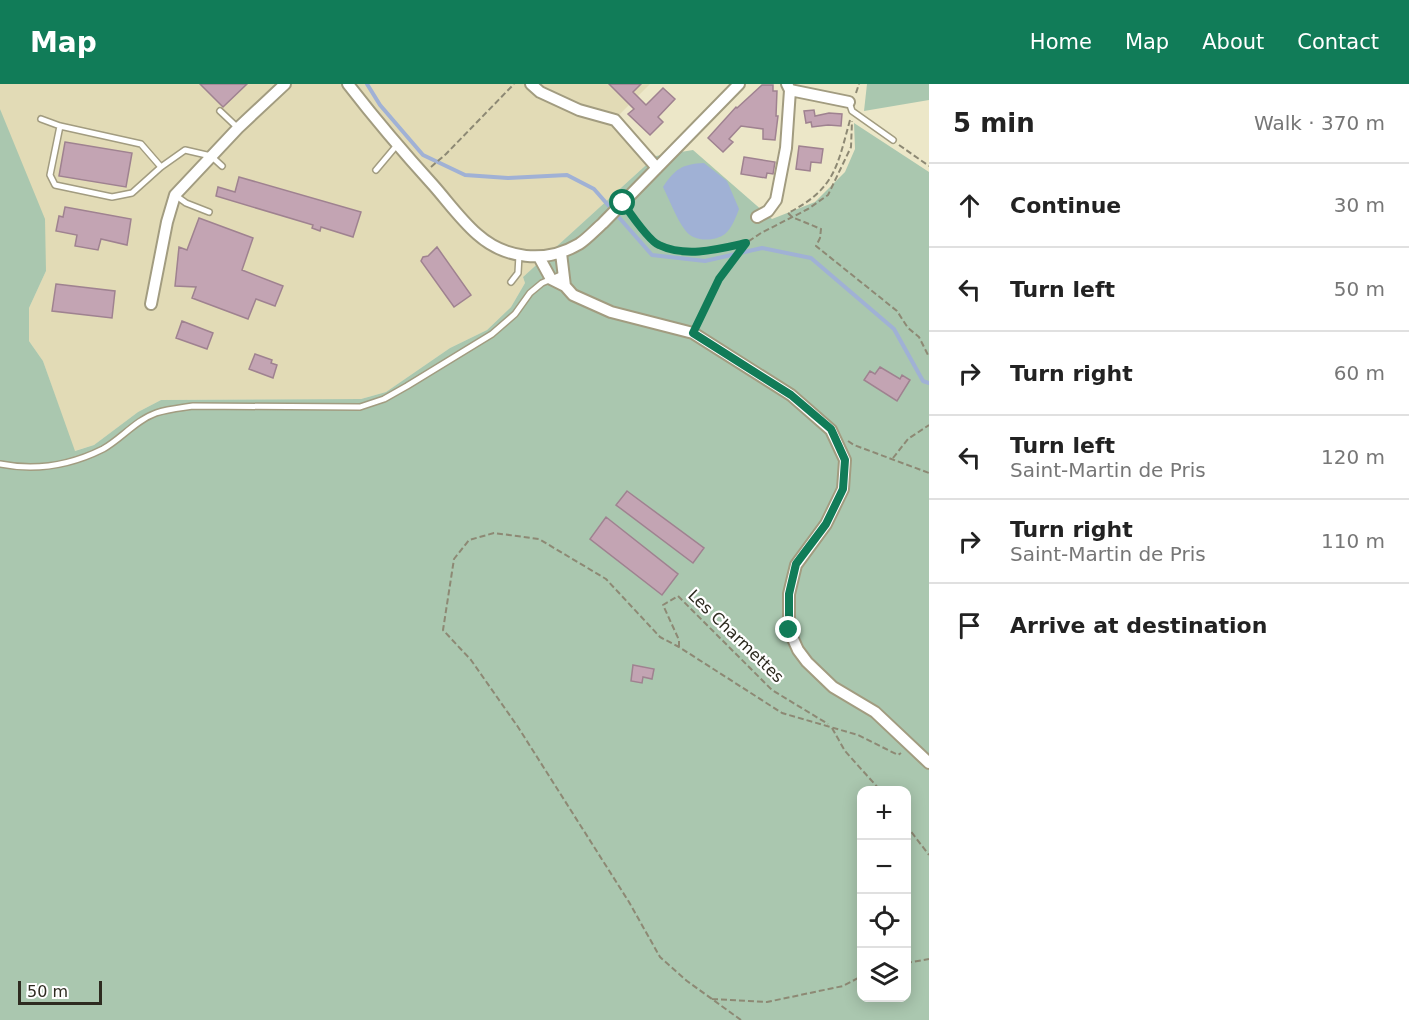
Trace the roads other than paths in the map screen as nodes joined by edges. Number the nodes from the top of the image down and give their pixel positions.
1 (285, 84) edge
2 (348, 84) edge
3 (531, 84) edge
4 (739, 84) edge
5 (788, 87) edge
6 (850, 106) joint
7 (220, 111) dead end
8 (40, 119) dead end
9 (60, 126) junction
10 (238, 128) junction
11 (893, 141) road end
12 (397, 146) junction
13 (211, 156) junction
14 (222, 166) dead end
15 (161, 167) junction
16 (657, 168) junction
17 (376, 170) dead end
18 (175, 195) junction
19 (209, 212) dead end
20 (757, 217) dead end
21 (561, 253) junction
22 (519, 255) junction
23 (539, 257) junction
24 (563, 274) junction
25 (551, 279) junction
26 (511, 282) dead end
27 (565, 286) junction
28 (151, 304) dead end
29 (0, 464) edge
30 (913, 748) junction
31 (929, 753) edge
32 (929, 763) edge

1 - 10 street
2 - 12 street
3 - 16 street
4 - 16 street
5 - 6 street
5 - 20 street
6 - 11 lane
7 - 10 lane
8 - 9 lane
9 - 15 lane
9 - 15 lane
10 - 13 street
12 - 17 lane
12 - 22 street
13 - 14 lane
13 - 15 lane
13 - 18 street
16 - 21 street
18 - 19 lane
18 - 28 street
21 - 23 street
21 - 24 street
22 - 23 street
22 - 26 lane
23 - 25 street
24 - 25 lane
24 - 27 street
25 - 27 street
25 - 29 lane
27 - 30 street
30 - 31 lane
30 - 32 street

